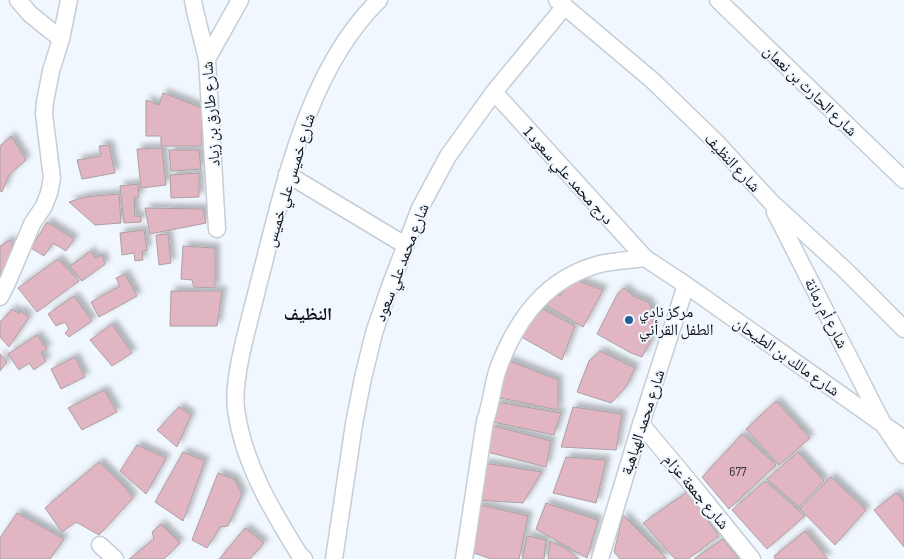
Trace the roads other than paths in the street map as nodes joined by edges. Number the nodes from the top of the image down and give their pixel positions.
1 (18, 0) edge
2 (69, 0) edge
3 (193, 0) edge
4 (240, 0) edge
5 (379, 0) edge
6 (718, 0) edge
7 (561, 3) edge
8 (61, 39) junction
9 (207, 59) junction
10 (494, 92) junction
11 (287, 174) junction
12 (904, 180) edge
13 (770, 202) junction
14 (217, 229) dead end
15 (405, 245) junction
16 (645, 258) junction
17 (686, 285) junction
18 (0, 297) edge
19 (904, 330) edge
20 (640, 424) junction
21 (884, 424) junction
22 (904, 439) edge
23 (904, 455) edge
24 (100, 545) dead end
25 (115, 559) edge
26 (304, 559) edge
27 (334, 559) edge
28 (464, 559) edge
29 (600, 559) edge
30 (752, 559) edge

1 - 8 street
2 - 8 street
3 - 9 street, شارع طارق بن زياد
4 - 9 street
5 - 11 street, شارع خميس علي خميس
6 - 12 street, شارع الحارث بن نعمان
7 - 10 street, شارع محمد علي سعود
7 - 13 street, شارع النظيف
8 - 18 street
9 - 14 street, شارع طارق بن زياد
10 - 15 street, شارع محمد علي سعود
10 - 16 street, درج محمد علي سعود 1
11 - 15 street
11 - 26 street, شارع خميس علي خميس
13 - 19 street, شارع النظيف
13 - 21 street, شارع أم رمانة
15 - 27 street, شارع محمد علي سعود
16 - 17 street, شارع مالك بن الطيحان
16 - 28 street
17 - 20 street, شارع محمد الهباهبة
17 - 21 street, شارع مالك بن الطيحان
20 - 29 street, شارع محمد الهباهبة
20 - 30 street, شارع جمعة عزام
21 - 22 street, شارع مالك بن الطيحان
21 - 23 street, شارع أم رمانة
24 - 25 street

